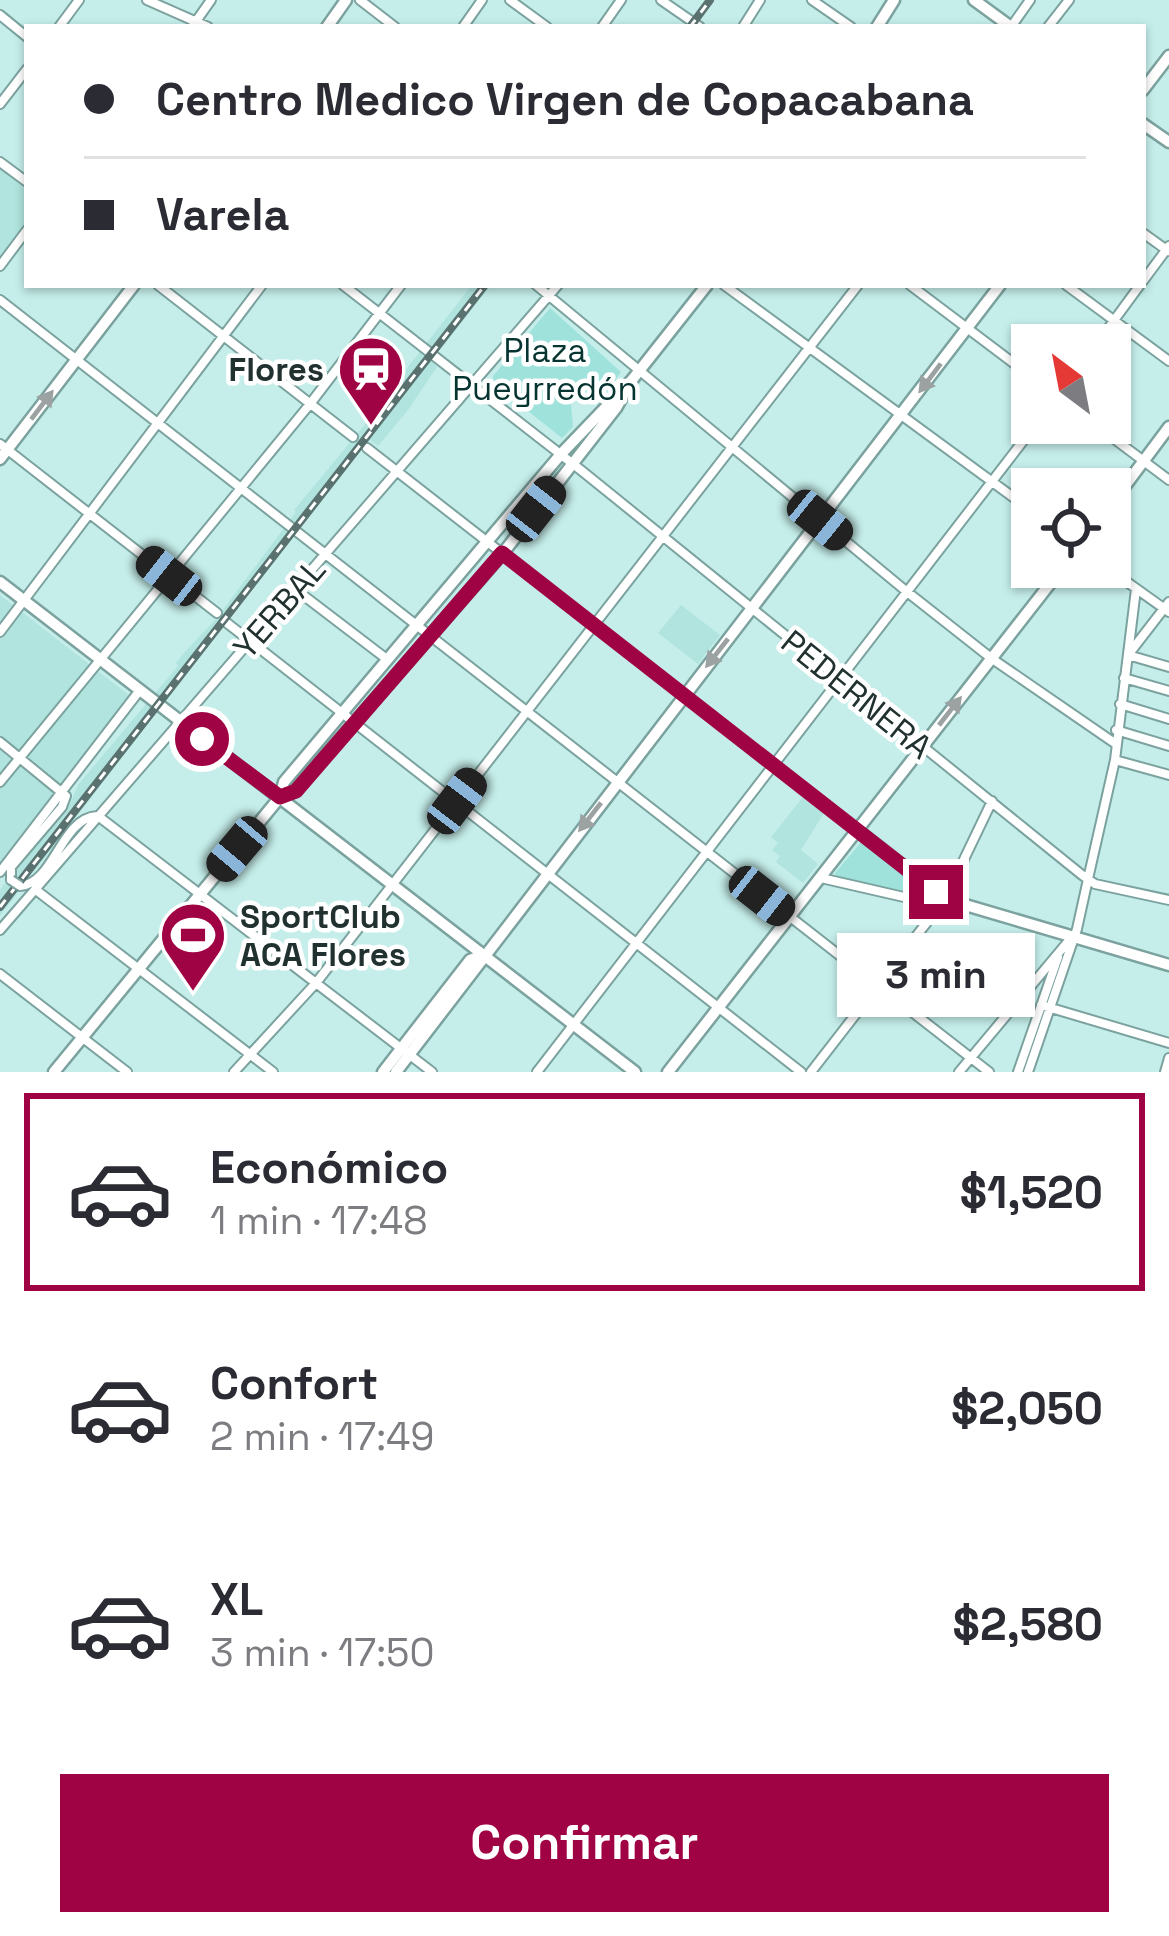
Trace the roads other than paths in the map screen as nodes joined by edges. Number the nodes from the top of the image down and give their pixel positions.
1 (147, 0) edge
2 (360, 0) edge
3 (510, 0) edge
4 (661, 0) edge
5 (812, 0) edge
6 (974, 0) edge
7 (1069, 0) edge
8 (0, 15) edge
9 (193, 24) edge
10 (391, 24) edge
11 (544, 24) edge
12 (696, 24) edge
13 (847, 24) edge
14 (1007, 24) edge
15 (1050, 24) edge
16 (24, 35) edge
17 (1168, 56) edge
18 (24, 73) edge
19 (1146, 86) edge
20 (0, 104) edge
21 (24, 234) edge
22 (1168, 249) edge
23 (0, 266) edge
24 (1146, 278) edge
25 (132, 288) edge
26 (162, 288) edge
27 (260, 288) edge
28 (347, 288) edge
29 (399, 288) edge
30 (540, 288) edge
31 (555, 288) edge
32 (705, 288) edge
33 (728, 288) edge
34 (856, 288) edge
35 (914, 288) edge
36 (998, 288) edge
37 (1070, 288) edge
38 (1138, 288) edge
39 (549, 296) junction
40 (0, 300) edge
41 (379, 313) junction
42 (1114, 320) junction
43 (1111, 324) edge
44 (967, 329) junction
45 (224, 335) junction
46 (810, 347) junction
47 (76, 360) junction
48 (1011, 361) edge
49 (1169, 361) edge
50 (633, 378) junction
51 (472, 386) junction
52 (310, 404) junction
53 (902, 416) junction
54 (158, 425) junction
55 (1169, 427) edge
56 (353, 437) dead end
57 (1021, 444) edge
58 (1121, 444) edge
59 (367, 448) dead end
60 (730, 450) junction
61 (2, 451) edge
62 (561, 454) junction
63 (1144, 461) junction
64 (572, 464) junction
65 (398, 472) junction
66 (1131, 478) edge
67 (1169, 480) edge
68 (992, 481) junction
69 (239, 489) junction
70 (1011, 495) edge
71 (92, 515) junction
72 (820, 520) junction
73 (661, 536) junction
74 (489, 542) junction
75 (502, 553) junction
76 (325, 555) junction
77 (169, 576) junction
78 (0, 582) edge
79 (1131, 585) edge
80 (1047, 588) edge
81 (295, 589) junction
82 (1136, 589) junction
83 (906, 591) junction
84 (24, 601) junction
85 (1167, 608) edge
86 (750, 609) junction
87 (217, 613) dead end
88 (227, 623) dead end
89 (593, 624) junction
90 (416, 627) junction
91 (0, 632) edge
92 (429, 637) junction
93 (250, 640) junction
94 (1128, 655) junction
95 (991, 658) junction
96 (101, 661) junction
97 (389, 661) junction
98 (1169, 667) edge
99 (1124, 678) junction
100 (839, 679) junction
101 (140, 690) junction
102 (1169, 691) edge
103 (683, 696) junction
104 (1120, 704) junction
105 (344, 712) junction
106 (524, 712) junction
107 (1169, 719) edge
108 (180, 721) junction
109 (356, 722) junction
110 (1116, 730) junction
111 (0, 742) edge
112 (1116, 744) junction
113 (1169, 746) edge
114 (922, 747) junction
115 (21, 758) junction
116 (1115, 760) junction
117 (771, 764) junction
118 (1169, 775) edge
119 (0, 782) edge
120 (617, 782) junction
121 (64, 790) junction
122 (280, 797) junction
123 (457, 801) junction
124 (992, 801) junction
125 (98, 816) junction
126 (857, 830) junction
127 (705, 852) junction
128 (2, 867) edge
129 (548, 872) junction
130 (821, 878) junction
131 (1088, 879) junction
132 (393, 884) junction
133 (36, 890) junction
134 (200, 894) junction
135 (945, 899) junction
136 (1169, 900) edge
137 (790, 918) junction
138 (0, 930) edge
139 (1072, 937) junction
140 (637, 942) junction
141 (1060, 950) junction
142 (483, 955) junction
143 (1169, 965) edge
144 (139, 969) junction
145 (0, 974) edge
146 (316, 982) junction
147 (880, 986) junction
148 (721, 1007) junction
149 (1046, 1007) junction
150 (572, 1024) junction
151 (82, 1038) junction
152 (1169, 1043) edge
153 (405, 1051) junction
154 (251, 1054) junction
155 (970, 1058) junction
156 (1169, 1058) edge
157 (54, 1072) edge
158 (127, 1072) edge
159 (234, 1072) edge
160 (273, 1072) edge
161 (383, 1072) edge
162 (395, 1072) edge
163 (432, 1072) edge
164 (537, 1072) edge
165 (635, 1072) edge
166 (668, 1072) edge
167 (801, 1072) edge
168 (811, 1072) edge
169 (959, 1072) edge
170 (989, 1072) edge
171 (1018, 1072) edge
172 (1028, 1072) edge
173 (1165, 1072) edge

1 - 9 street
2 - 10 street
3 - 11 street
4 - 12 street
5 - 13 street
6 - 14 main road
7 - 15 street
8 - 16 street
17 - 19 main road
18 - 20 street
21 - 23 street
22 - 24 street
25 - 47 main road
26 - 45 street
27 - 45 street
28 - 41 street, PEDERNERA
29 - 41 street
30 - 39 street
31 - 39 street, YERBAL
32 - 50 main road
33 - 46 street
34 - 46 street
35 - 44 street
36 - 44 main road
37 - 42 street
38 - 42 street
39 - 50 street
39 - 51 street, YERBAL
40 - 47 street
41 - 51 street, PEDERNERA
41 - 52 street
42 - 43 street
42 - 49 street
44 - 48 street
44 -> 53 main road
45 - 52 street
45 - 54 street
46 - 53 street
46 - 60 street
47 - 54 street
61 -> 47 main road
50 - 60 street
50 - 62 main road
50 - 64 main road
51 - 62 street, PEDERNERA
51 - 65 street, YERBAL
52 - 56 street
52 - 69 street
53 - 68 street
53 - 72 main road
54 - 69 street
54 - 71 street
55 - 63 main road
57 - 68 street
58 - 63 street
59 - 65 street
60 - 72 street
60 - 73 street
61 - 71 street
62 - 64 street, PEDERNERA
62 - 74 main road
63 - 66 main road
63 - 67 street
64 - 73 street, PEDERNERA
64 - 75 main road
65 - 74 street
65 - 76 street, YERBAL
68 - 70 street
68 - 83 street
69 - 76 street
69 - 77 street
71 - 77 street
71 - 84 street
72 - 83 street
72 - 86 main road
73 - 86 street, PEDERNERA
73 - 89 street
74 - 75 street
74 - 90 main road
75 - 89 street
75 - 92 main road
76 - 81 street, YERBAL
76 - 90 street
77 - 87 street
77 - 96 street
78 - 84 main road
79 - 82 street
80 - 95 main road
81 - 93 street, YERBAL
81 - 97 street
82 - 85 street
82 - 94 street
83 - 95 street
83 - 100 street
84 - 91 street
84 - 96 main road
85 - 94 street
86 - 100 street, PEDERNERA
86 -> 103 main road
88 - 93 street
89 - 103 street
89 - 106 street
90 - 92 street
90 - 97 main road
92 - 106 street
92 - 109 main road
93 - 105 street
93 - 108 street, YERBAL
94 - 98 street
94 - 99 street
95 - 112 street
114 -> 95 main road
96 - 101 main road
96 - 115 street
97 - 105 main road
99 - 102 street
99 - 104 street
100 - 114 street, PEDERNERA
100 - 117 street
101 - 108 main road
101 - 121 street
103 - 117 street
103 - 120 main road
104 - 107 street
104 - 110 street
105 - 109 street
105 - 122 main road
106 - 120 street
106 - 123 street
108 - 122 main road
108 - 125 street, YERBAL
109 - 122 main road
109 - 123 street
110 - 112 street
110 - 113 street
111 - 115 street
112 - 116 street
114 - 124 street, PEDERNERA
114 - 126 main road
115 - 119 street
115 - 121 street
116 - 118 street
116 - 131 street
117 - 126 street
117 - 127 street
120 - 127 street
120 -> 129 main road
121 - 125 street
121 - 128 street
122 - 132 main road
122 - 134 main road
123 - 129 street
123 - 132 street
124 - 131 street, PEDERNERA
124 - 135 street
125 - 133 street, YERBAL
125 - 134 street
126 - 130 main road
126 - 135 main road
127 - 137 street
127 - 140 street
129 - 140 street
129 - 142 main road
130 - 135 street
130 - 137 main road
131 - 136 street, PEDERNERA
131 - 139 street
132 - 142 main road
132 - 146 street
133 - 138 street, YERBAL
133 - 144 street
134 - 144 main road
134 - 146 street
135 - 139 main road
135 - 147 street
137 - 147 street
137 - 148 main road
139 - 141 street
139 - 143 main road
139 - 149 street
140 - 148 street
140 - 150 street
141 - 149 street
141 - 155 street
142 - 150 main road
142 - 153 main road
144 - 151 main road
144 - 154 street
145 - 151 street
146 - 153 street
146 - 154 street
147 - 155 street
147 - 168 street
148 - 166 main road
148 - 167 street
149 - 152 street
149 - 171 street
149 - 172 street
150 - 164 street
150 - 165 main road
151 - 157 main road
151 - 158 street
153 - 161 main road
153 - 162 main road
153 - 163 street
154 - 159 street
154 - 160 street
155 - 169 street
155 - 170 street
156 - 173 street

